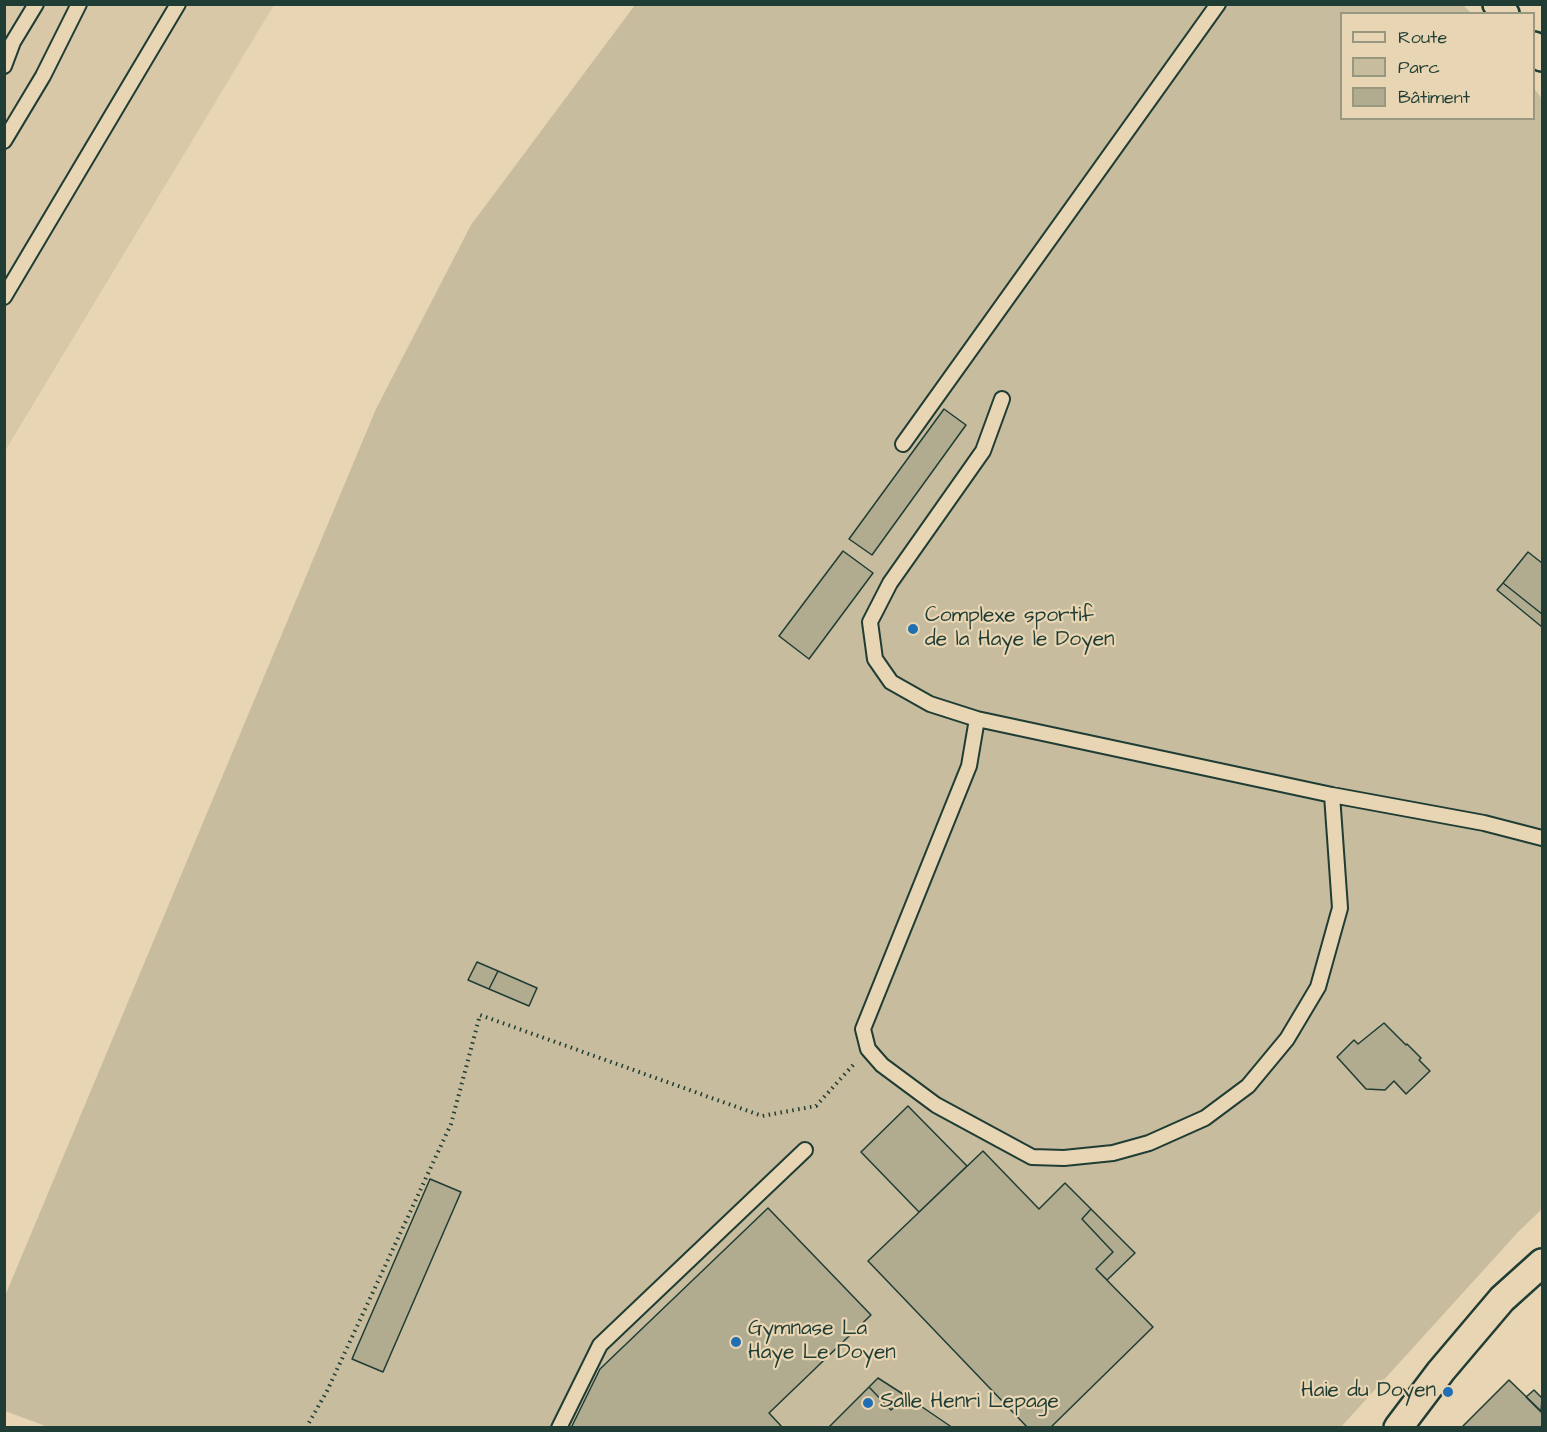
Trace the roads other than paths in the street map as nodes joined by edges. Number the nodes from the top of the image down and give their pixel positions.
1 (36, 4) edge
2 (79, 4) edge
3 (178, 4) edge
4 (1218, 4) edge
5 (4, 66) edge
6 (4, 141) edge
7 (4, 297) edge
8 (1002, 399) dead end
9 (903, 444) dead end
10 (977, 719) junction
11 (1332, 795) junction
12 (1542, 838) edge
13 (805, 1150) dead end
14 (1542, 1263) edge
15 (559, 1428) edge
16 (1398, 1428) edge

1 - 5 lane
2 - 6 lane
3 - 7 lane
4 - 9 lane
8 - 10 lane
10 - 11 lane
10 - 11 lane
11 - 12 lane
13 - 15 lane
14 - 16 street

